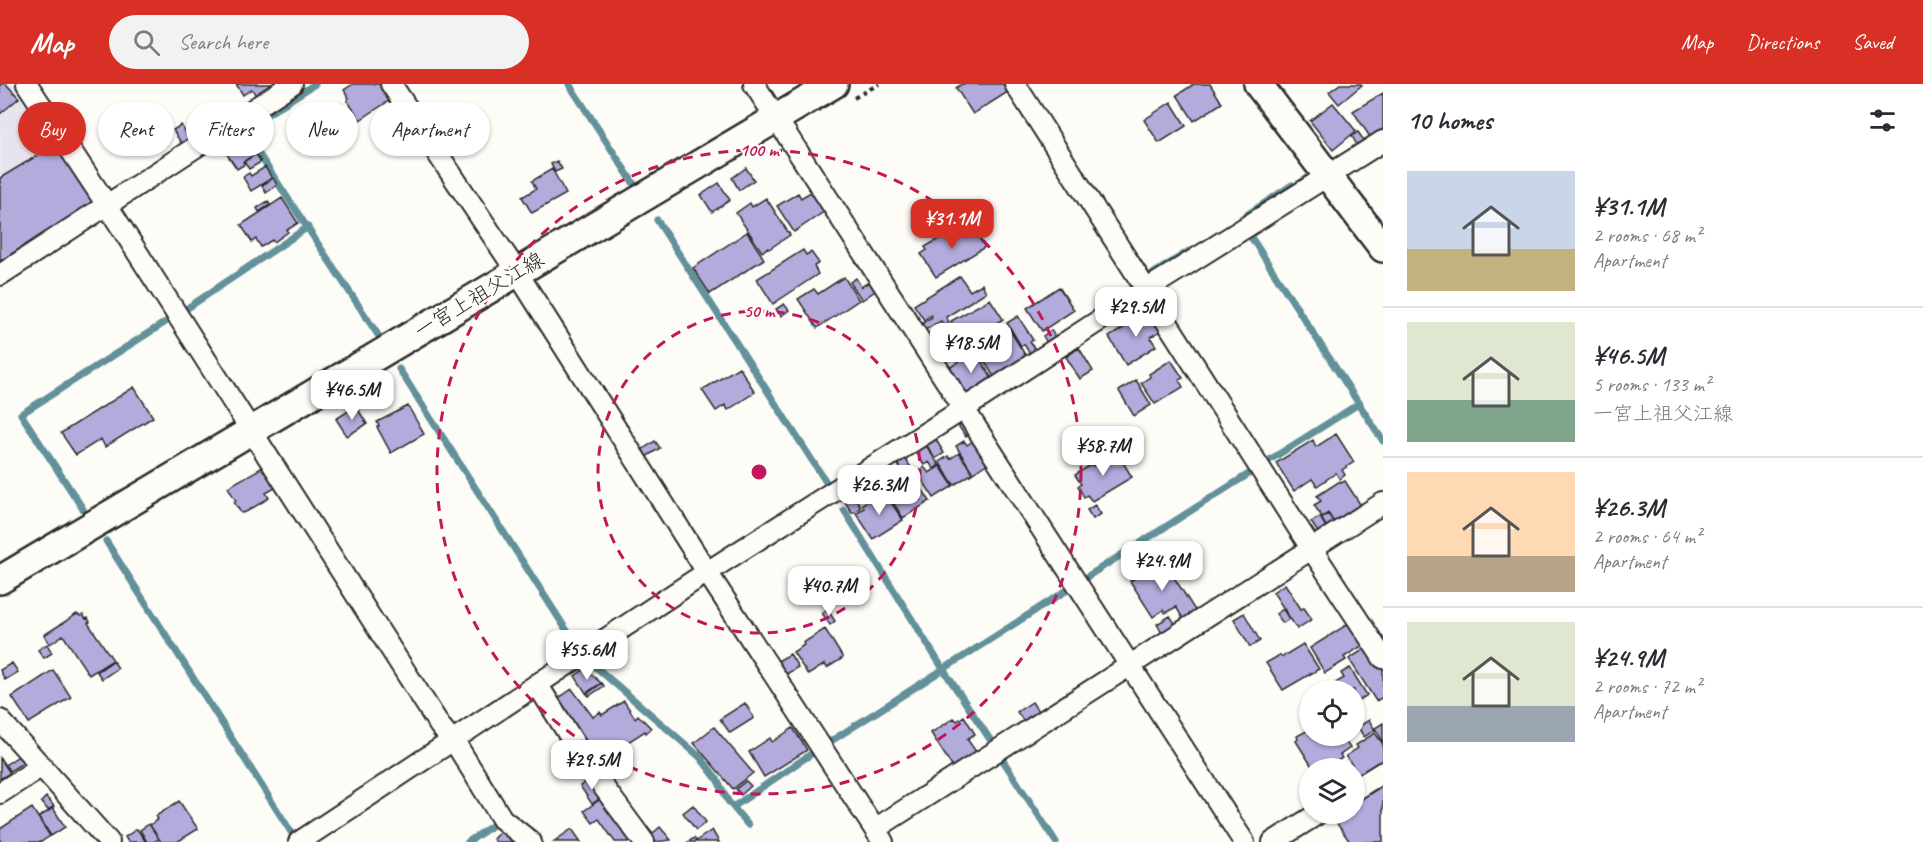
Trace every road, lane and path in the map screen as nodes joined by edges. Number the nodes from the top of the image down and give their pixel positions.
1 (27, 84) edge
2 (292, 84) edge
3 (391, 84) edge
4 (754, 84) edge
5 (834, 84) edge
6 (1015, 84) edge
7 (1258, 84) edge
8 (776, 118) junction
9 (1383, 141) edge
10 (1328, 174) junction
11 (107, 205) junction
12 (1383, 248) edge
13 (517, 273) junction
14 (0, 275) edge
15 (1146, 290) junction
16 (965, 408) junction
17 (251, 430) junction
18 (1383, 503) edge
19 (1311, 548) junction
20 (707, 572) junction
21 (0, 580) edge
22 (1383, 658) edge
23 (1130, 665) junction
24 (537, 684) junction
25 (0, 720) edge
26 (453, 741) junction
27 (42, 766) junction
28 (1383, 772) edge
29 (1365, 783) edge
30 (0, 793) edge
31 (1302, 824) edge
32 (879, 835) edge
33 (109, 842) edge
34 (299, 842) edge
35 (531, 842) edge
36 (644, 842) edge
37 (1244, 842) edge
38 (1273, 842) edge

1 - 11 street
2 - 11 street
3 - 13 street
4 - 8 street
5 - 8 main road, 一宮上祖父江線
6 - 15 street
7 - 10 main road
8 - 13 main road, 一宮上祖父江線
8 - 16 street
9 - 10 street
10 - 12 main road
10 - 15 street
11 - 14 street
11 - 17 street
13 - 17 main road, 一宮上祖父江線
13 - 20 street
15 - 16 street
15 - 19 street
16 - 20 street
16 - 23 street
17 - 21 main road, 一宮上祖父江線
17 - 26 street
18 - 19 street
19 - 22 street
19 - 23 street
20 - 24 street
20 - 32 street
23 - 32 street
23 - 37 street
24 - 26 street
24 - 36 street
25 - 27 street
26 - 34 street
26 - 35 street
27 - 30 street
27 - 33 street
28 - 29 street
31 - 38 street

